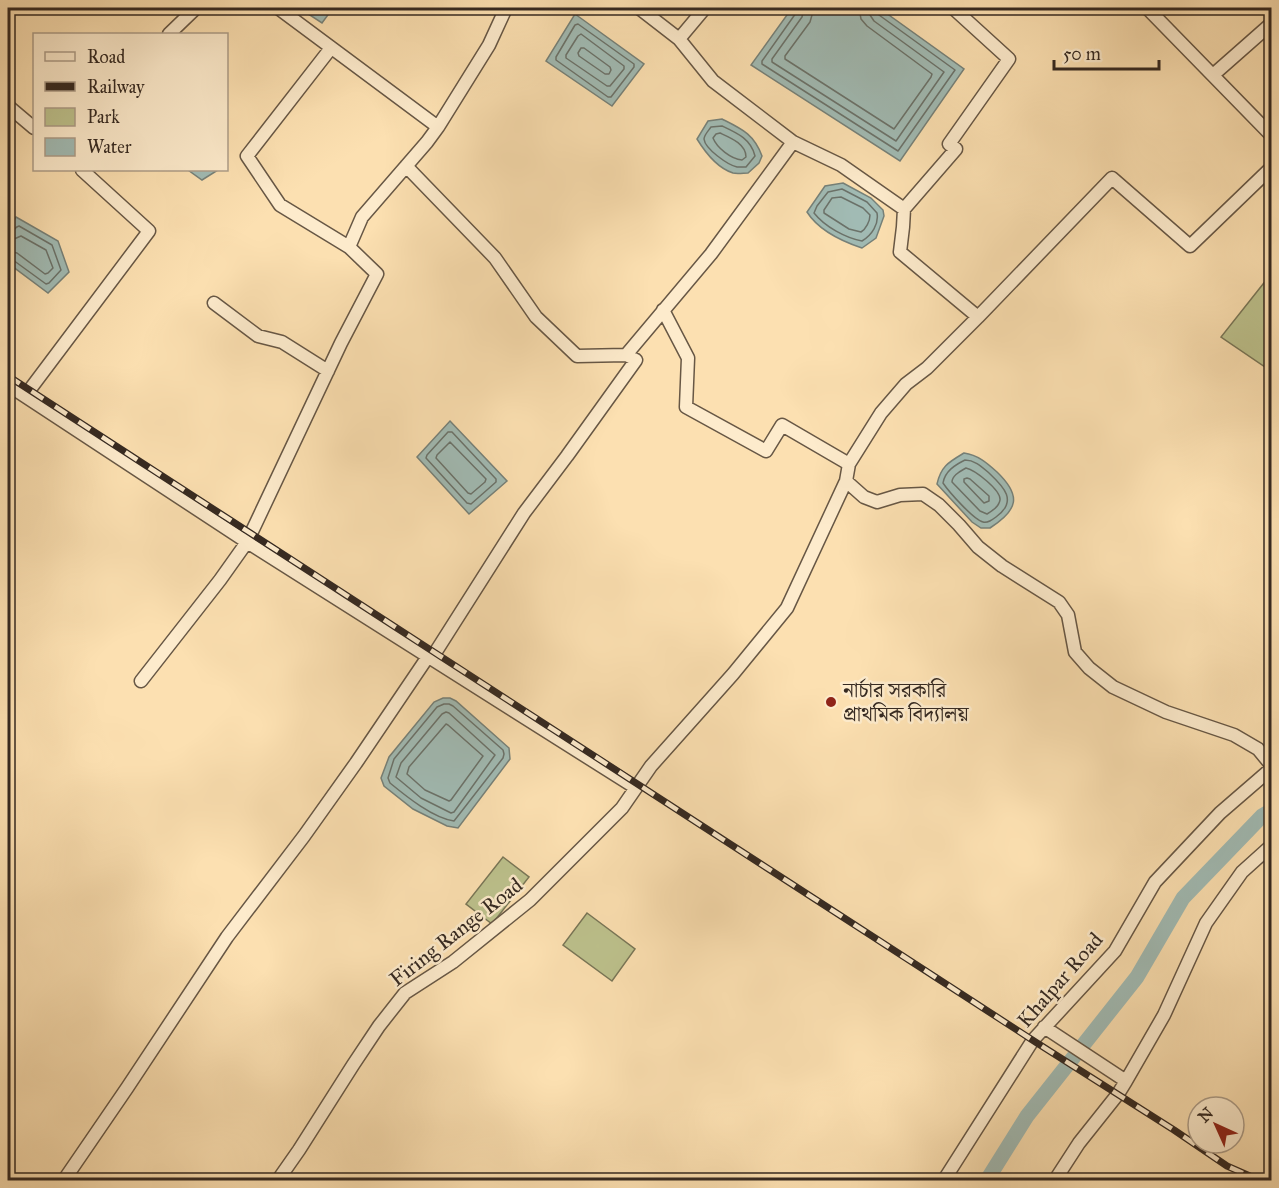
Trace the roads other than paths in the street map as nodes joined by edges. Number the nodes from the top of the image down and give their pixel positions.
1 (196, 8) edge
2 (278, 8) edge
3 (506, 8) edge
4 (639, 8) edge
5 (705, 8) edge
6 (953, 8) edge
7 (1147, 8) edge
8 (1272, 23) edge
9 (170, 33) edge
10 (679, 39) junction
11 (331, 48) junction
12 (1213, 75) junction
13 (8, 106) edge
14 (33, 127) edge
15 (438, 128) junction
16 (1272, 136) edge
17 (793, 142) junction
18 (406, 166) junction
19 (1272, 167) edge
20 (83, 171) edge
21 (904, 209) junction
22 (349, 247) junction
23 (214, 303) dead end
24 (663, 310) junction
25 (978, 317) junction
26 (626, 355) junction
27 (328, 371) junction
28 (8, 385) edge
29 (25, 396) junction
30 (849, 464) junction
31 (846, 481) junction
32 (247, 542) junction
33 (429, 658) junction
34 (141, 681) dead end
35 (1272, 767) edge
36 (636, 788) junction
37 (1272, 845) edge
38 (1044, 1027) junction
39 (1126, 1081) junction
40 (64, 1180) edge
41 (278, 1180) edge
42 (944, 1180) edge
43 (1055, 1180) edge

1 - 9 street
2 - 11 street
3 - 15 street
4 - 10 street
5 - 10 street
6 - 21 street
7 - 12 street
8 - 12 street
10 - 17 street
11 - 15 street
11 - 22 street
12 - 16 street
13 - 14 street
15 - 18 street
17 - 21 street
17 - 24 street
18 - 22 street
18 - 26 street
19 - 25 street
20 - 29 street
21 - 25 street
22 - 27 street
23 - 27 street
24 - 26 street
24 - 30 street
25 - 30 street
26 - 33 street
27 - 32 street
28 - 29 street
29 - 32 street
30 - 31 street, Firing Range Road
31 - 35 street
31 - 36 street, Firing Range Road
32 - 33 street
32 - 34 street
33 - 36 street
33 - 40 street
35 - 38 street, Khalpar Road
36 - 41 street, Firing Range Road
37 - 39 street
38 - 39 street
38 - 42 street, Khalpar Road
39 - 43 street

